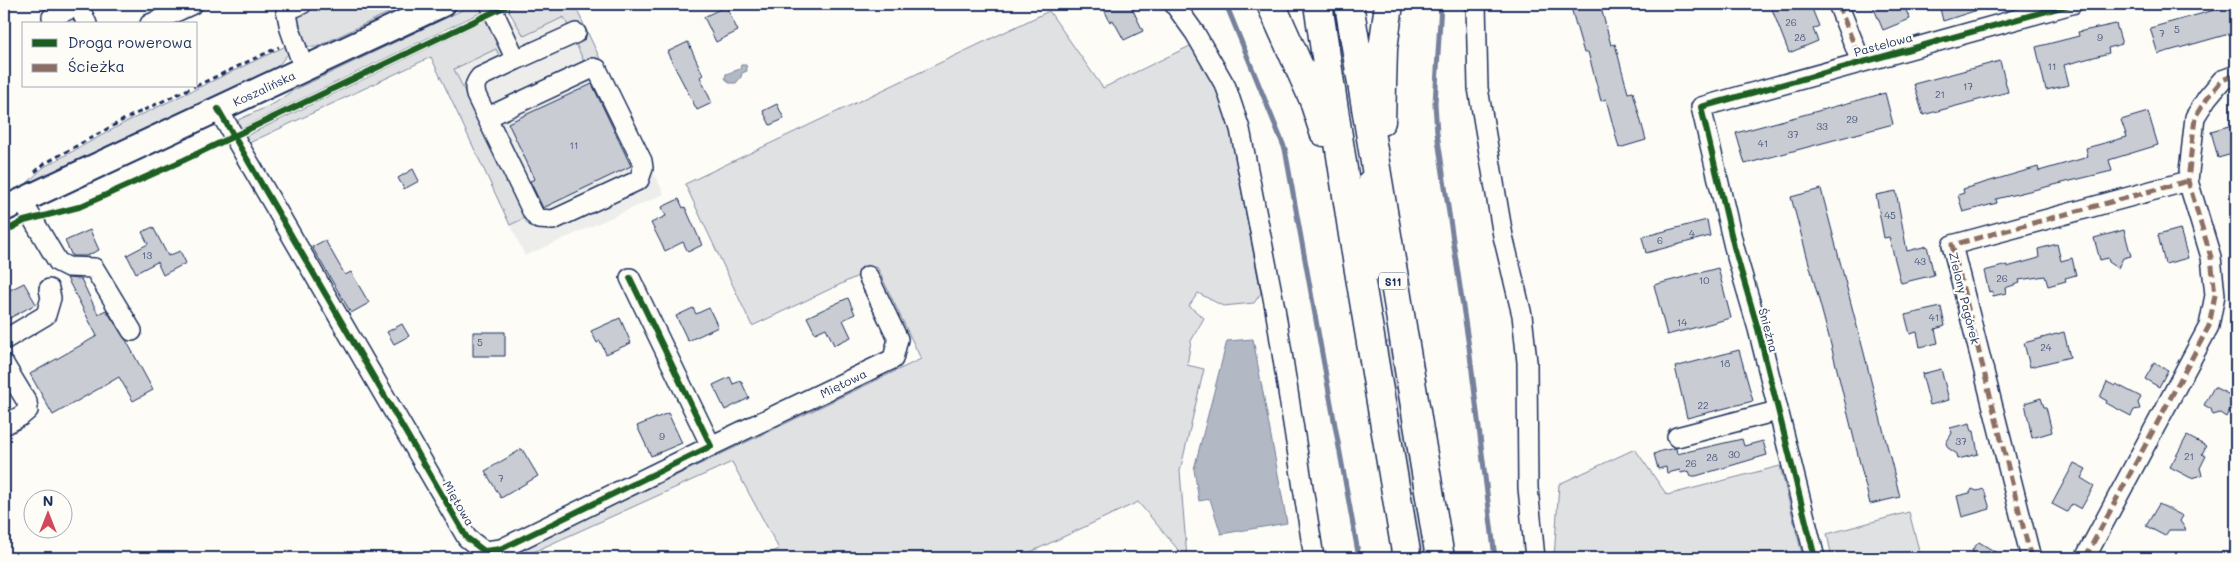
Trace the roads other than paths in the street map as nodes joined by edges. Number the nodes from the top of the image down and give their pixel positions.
1 (79, 4) edge
2 (193, 4) edge
3 (443, 4) edge
4 (490, 4) edge
5 (1174, 4) edge
6 (1271, 4) edge
7 (1318, 4) edge
8 (1349, 4) edge
9 (1389, 4) edge
10 (1476, 4) edge
11 (1838, 4) edge
12 (2072, 4) edge
13 (291, 6) edge
14 (52, 17) dead end
15 (85, 22) edge
16 (154, 22) edge
17 (576, 33) dead end
18 (516, 60) junction
19 (1861, 62) junction
20 (304, 69) junction
21 (2236, 75) edge
22 (1701, 107) joint
23 (218, 109) junction
24 (488, 117) junction
25 (2188, 180) junction
26 (13, 205) edge
27 (1369, 231) junction
28 (868, 276) dead end
29 (630, 278) dead end
30 (49, 289) dead end
31 (132, 331) dead end
32 (4, 340) edge
33 (4, 364) edge
34 (1777, 411) junction
35 (4, 425) edge
36 (1677, 437) dead end
37 (711, 446) junction
38 (1314, 558) edge
39 (1407, 558) edge
40 (1440, 558) edge
41 (1535, 558) edge
42 (1816, 558) edge
43 (2031, 558) edge
44 (2085, 558) edge

1 - 14 street
1 - 15 street
2 - 16 street
3 - 20 main road, Koszalińska
4 - 18 street
5 - 38 street
6 - 27 highway
7 - 27 highway, S11
8 - 27 highway, S11
9 - 27 highway
10 - 41 street
11 - 19 street
12 - 19 street, Pastelowa
13 - 20 street
17 - 18 street
18 - 24 street
19 - 22 street, Pastelowa
20 - 23 main road, Koszalińska
21 - 25 street
22 - 34 street, Śnieżna
23 - 26 main road, Koszalińska
23 - 37 street, Miętowa
24 - 24 street
25 - 43 street, Zielony Pagórek
25 - 44 street
26 - 31 street
27 - 39 highway, S11
27 - 40 highway, S11
28 - 37 street, Miętowa
29 - 37 street
30 - 32 street
33 - 35 street
34 - 36 street
34 - 42 street, Śnieżna

